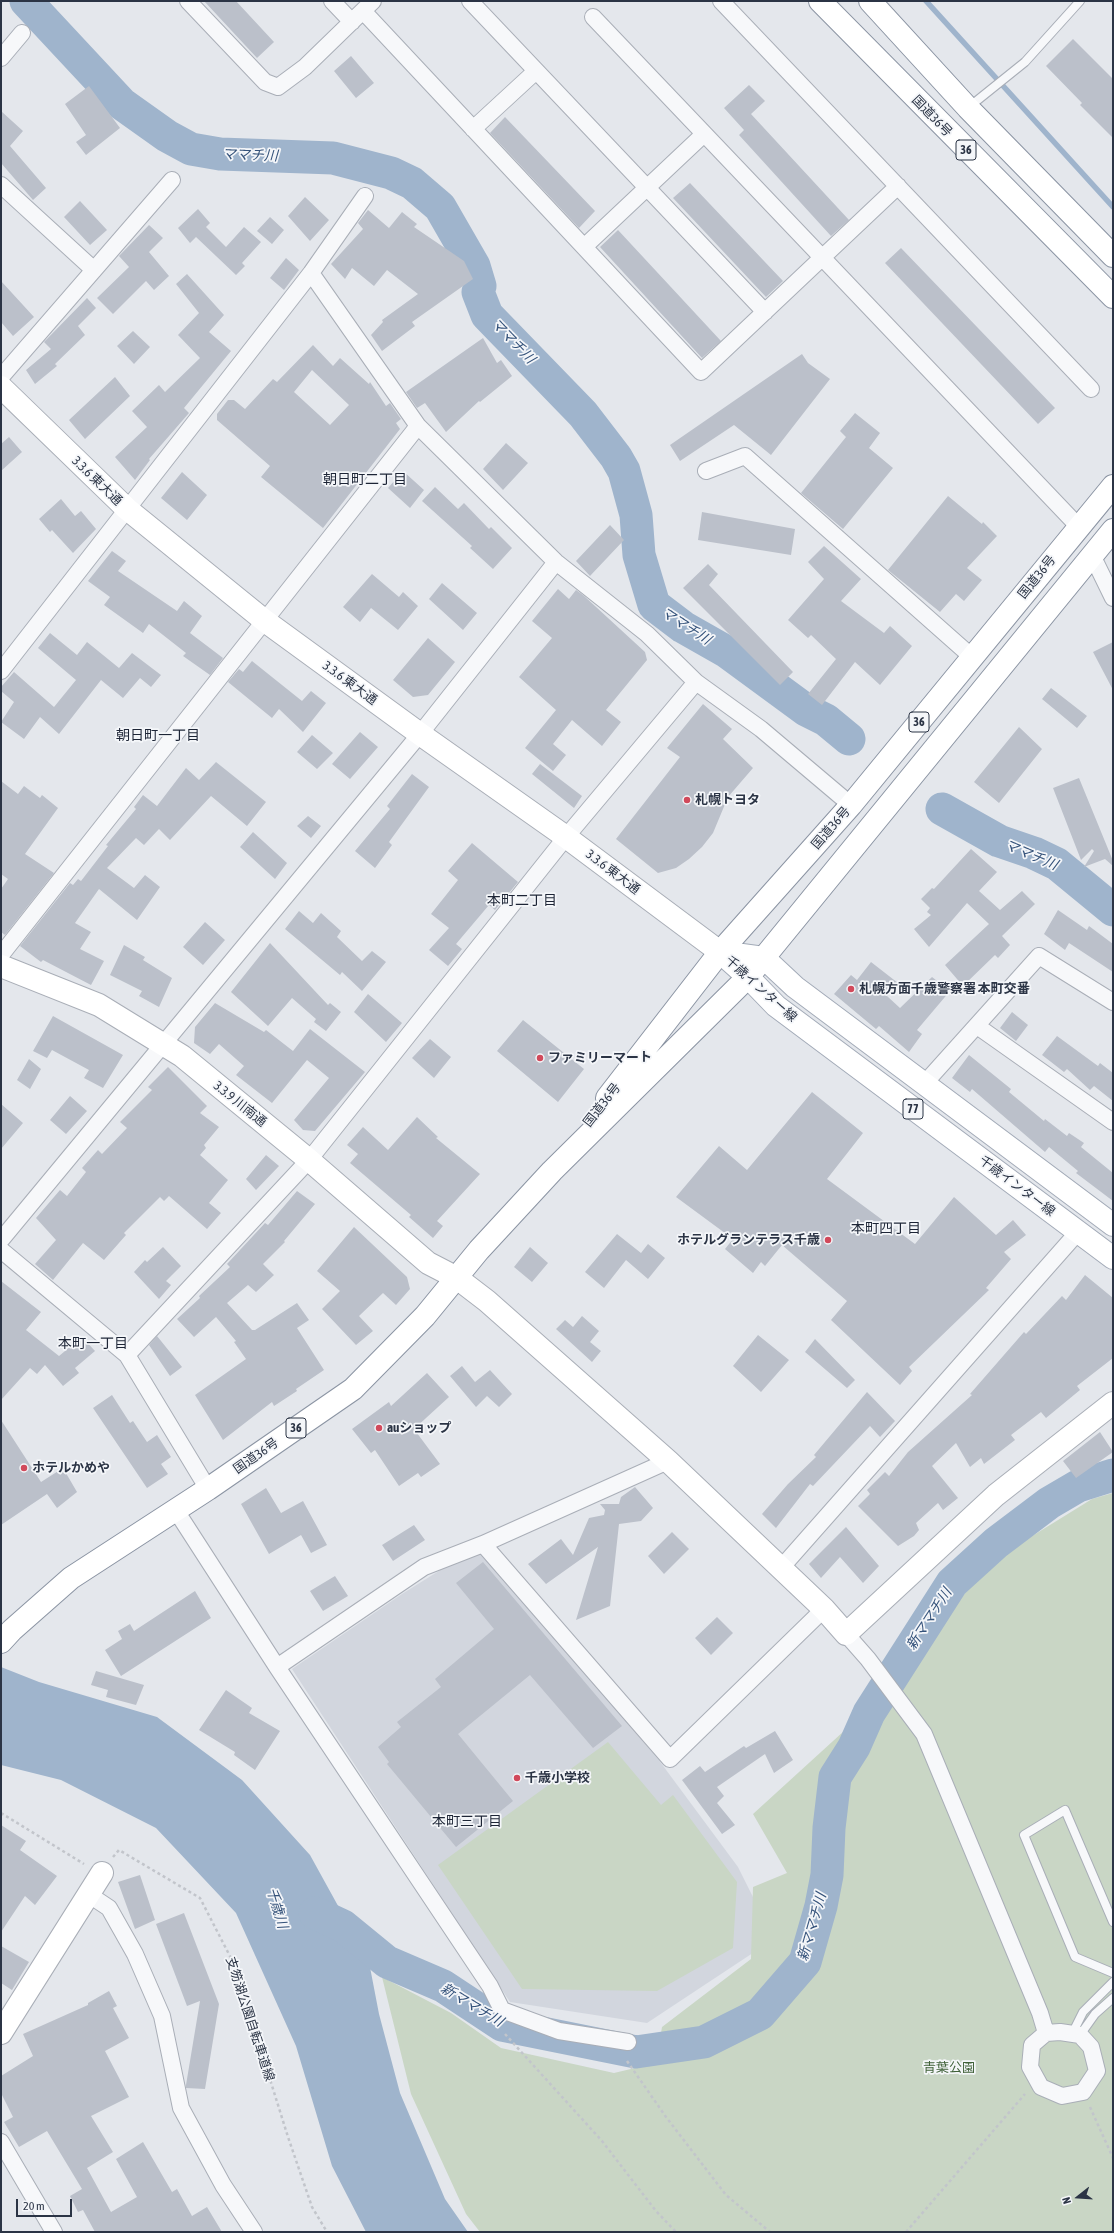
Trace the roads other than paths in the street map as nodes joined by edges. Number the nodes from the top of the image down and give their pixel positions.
1 (188, 1) edge
2 (332, 1) edge
3 (470, 1) edge
4 (721, 1) edge
5 (820, 1) edge
6 (870, 1) edge
7 (1080, 1) edge
8 (368, 6) edge
9 (594, 17) dead end
10 (352, 22) junction
11 (22, 33) dead end
12 (1, 58) edge
13 (536, 71) junction
14 (968, 108) junction
15 (474, 129) junction
16 (704, 134) junction
17 (172, 180) dead end
18 (1, 185) edge
19 (898, 186) junction
20 (646, 187) junction
21 (364, 196) dead end
22 (584, 247) junction
23 (1113, 256) edge
24 (822, 258) junction
25 (94, 270) junction
26 (311, 272) junction
27 (1113, 297) edge
28 (765, 312) junction
29 (1, 376) edge
30 (1, 387) edge
31 (1091, 389) dead end
32 (418, 426) junction
33 (706, 471) dead end
34 (1113, 486) edge
35 (127, 509) junction
36 (1078, 526) junction
37 (1113, 530) edge
38 (1092, 556) junction
39 (556, 562) junction
40 (1113, 598) edge
41 (265, 621) junction
42 (972, 657) junction
43 (1, 671) edge
44 (696, 682) junction
45 (420, 734) junction
46 (851, 805) junction
47 (566, 837) junction
48 (720, 952) junction
49 (1, 955) edge
50 (764, 958) junction
51 (1, 966) edge
52 (748, 977) junction
53 (1113, 1002) edge
54 (976, 1026) junction
55 (163, 1043) junction
56 (924, 1084) junction
57 (1113, 1122) edge
58 (309, 1160) junction
59 (552, 1170) junction
60 (1113, 1226) edge
61 (1078, 1232) junction
62 (1, 1240) edge
63 (1, 1250) edge
64 (1113, 1258) edge
65 (457, 1278) junction
66 (126, 1355) junction
67 (1113, 1403) edge
68 (668, 1461) junction
69 (208, 1489) junction
70 (175, 1509) junction
71 (483, 1544) junction
72 (781, 1568) junction
73 (824, 1609) junction
74 (846, 1634) junction
75 (1, 1640) edge
76 (277, 1667) junction
77 (102, 1873) road end
78 (88, 1894) junction
79 (1113, 1922) edge
80 (1113, 1973) edge
81 (1113, 1982) edge
82 (1113, 1998) edge
83 (1, 2033) edge
84 (1046, 2033) junction
85 (1076, 2034) junction
86 (628, 2042) dead end
87 (1, 2142) edge
88 (54, 2232) edge
89 (254, 2232) edge

1 - 10 street
2 - 10 street
3 - 13 street
4 - 19 street
5 - 27 main road, 国道36号 / 36
6 - 14 main road, 36
7 - 14 lane
8 - 10 street
8 - 15 street
9 - 16 street
11 - 12 street
13 - 15 street
13 - 20 street
14 - 23 main road, 36
15 - 22 street
16 - 20 street
16 - 24 street
17 - 25 street
18 - 25 street
19 - 24 street
19 - 31 street
20 - 22 street
20 - 28 street
21 - 26 street
22 - 28 street
24 - 28 street
24 - 36 street
25 - 29 street
26 - 32 street
26 - 35 street
30 - 35 main road, 3.3.6 東大通
32 - 39 street
32 - 41 street
33 - 42 street
34 - 36 main road, 国道36号 / 36
35 - 41 main road, 3.3.6 東大通
35 - 43 street
36 - 42 main road, 国道36号 / 36
37 - 38 main road, 国道36号 / 36
38 - 40 street
38 - 50 main road, 国道36号 / 36
39 - 44 street
39 - 45 street
41 - 45 main road, 3.3.6 東大通
41 - 49 street
42 - 46 main road, 国道36号 / 36
44 - 46 street
44 - 47 street
45 - 47 main road, 3.3.6 東大通
45 - 55 street
46 - 48 main road, 国道36号 / 36
47 - 48 main road, 3.3.6 東大通
47 - 58 street
48 - 50 main road, 千歳インター線
48 - 52 main road, 千歳インター線 / 77
48 - 59 main road, 国道36号 / 36
50 - 52 main road, 国道36号 / 36
50 - 56 main road, 千歳インター線 / 77
51 - 55 main road, 3.3.9 川南通
52 - 59 main road, 国道36号 / 36
52 - 61 main road, 千歳インター線 / 77
53 - 54 street
54 - 56 street
54 - 57 street
55 - 58 main road, 3.3.9 川南通
55 - 62 street
56 - 60 main road, 千歳インター線 / 77
58 - 65 main road, 3.3.9 川南通
58 - 66 street
59 - 65 main road, 国道36号 / 36
61 - 64 main road, 千歳インター線 / 77
61 - 72 street
63 - 66 street
65 - 68 main road, 3.3.9 川南通
65 - 69 main road, 国道36号 / 36
66 - 69 street
67 - 74 main road
68 - 71 street
68 - 72 main road, 3.3.9 川南通
69 - 70 main road, 国道36号 / 36
70 - 75 main road, 国道36号 / 36
70 - 76 street
71 - 73 street
71 - 76 street
72 - 73 main road, 3.3.9 川南通
73 - 74 main road, 3.3.9 川南通
74 - 84 street
76 - 86 street
77 - 78 main road
78 - 83 main road
78 - 89 street
79 - 80 lane
81 - 85 lane
82 - 85 lane
84 - 85 street
84 - 85 street
87 - 88 street

